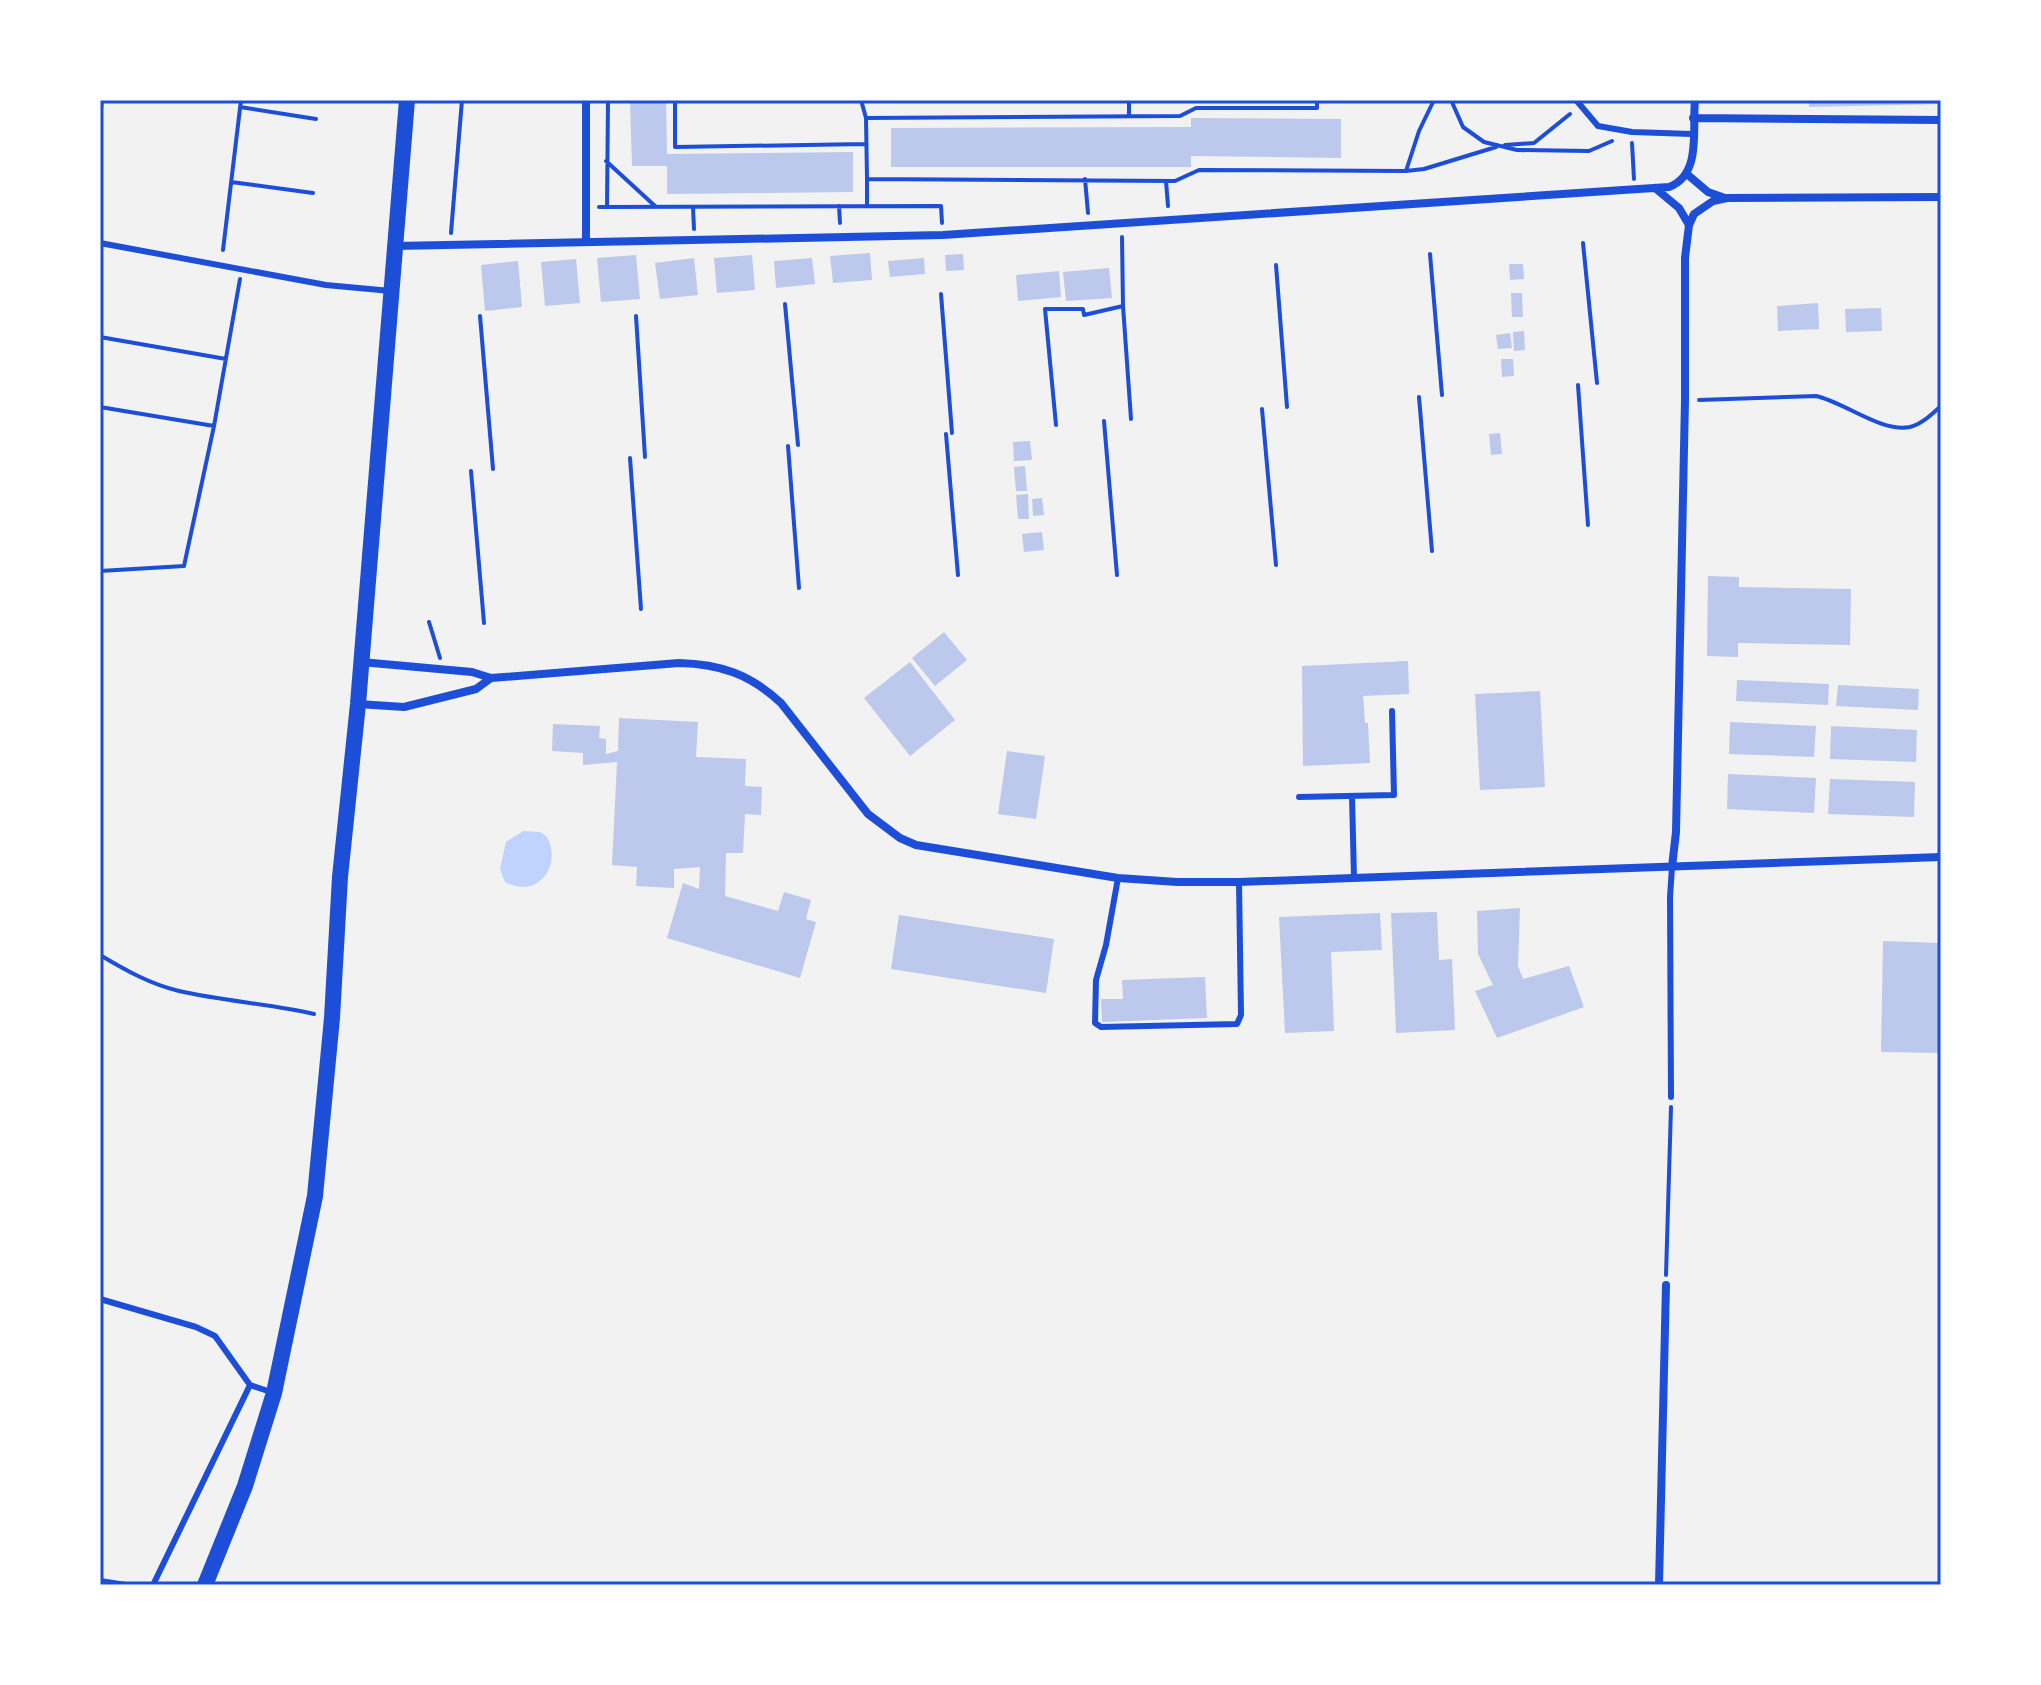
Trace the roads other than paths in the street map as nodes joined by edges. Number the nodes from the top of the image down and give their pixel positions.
1 (407, 100) edge
2 (586, 100) edge
3 (1695, 100) edge
4 (1577, 103) edge
5 (1693, 118) junction
6 (1941, 120) edge
7 (1692, 134) junction
8 (1688, 175) junction
9 (1654, 188) junction
10 (1941, 197) edge
11 (1726, 199) junction
12 (1689, 225) junction
13 (586, 241) junction
14 (100, 243) edge
15 (395, 246) junction
16 (391, 291) junction
17 (361, 662) junction
18 (491, 678) junction
19 (358, 704) junction
20 (1392, 711) dead end
21 (1352, 796) junction
22 (1299, 797) dead end
23 (1941, 857) edge
24 (1672, 867) junction
25 (1118, 878) junction
26 (1354, 878) junction
27 (1239, 882) junction
28 (1671, 1097) road end
29 (1666, 1285) road end
30 (100, 1299) edge
31 (250, 1385) junction
32 (274, 1393) junction
33 (100, 1581) edge
34 (126, 1585) edge
35 (153, 1585) edge
36 (205, 1585) edge
37 (1659, 1585) edge

1 - 15 main road
2 - 13 street
3 - 5 street
4 - 7 lane
5 - 6 street
5 - 7 street
7 - 8 street
8 - 9 street
8 - 11 street
9 - 12 street
9 - 13 street
10 - 11 street
11 - 12 street
12 - 24 street
13 - 15 street
14 - 16 lane
15 - 16 main road
16 - 17 main road
17 - 18 street
17 - 19 main road
18 - 19 street
18 - 25 street
19 - 32 main road
20 - 21 lane
21 - 22 lane
21 - 26 lane
23 - 24 street
24 - 26 street
24 - 28 lane
25 - 27 street
25 - 27 lane
26 - 27 street
29 - 37 street
30 - 31 lane
31 - 32 lane
31 - 35 lane
32 - 36 main road
33 - 34 lane

